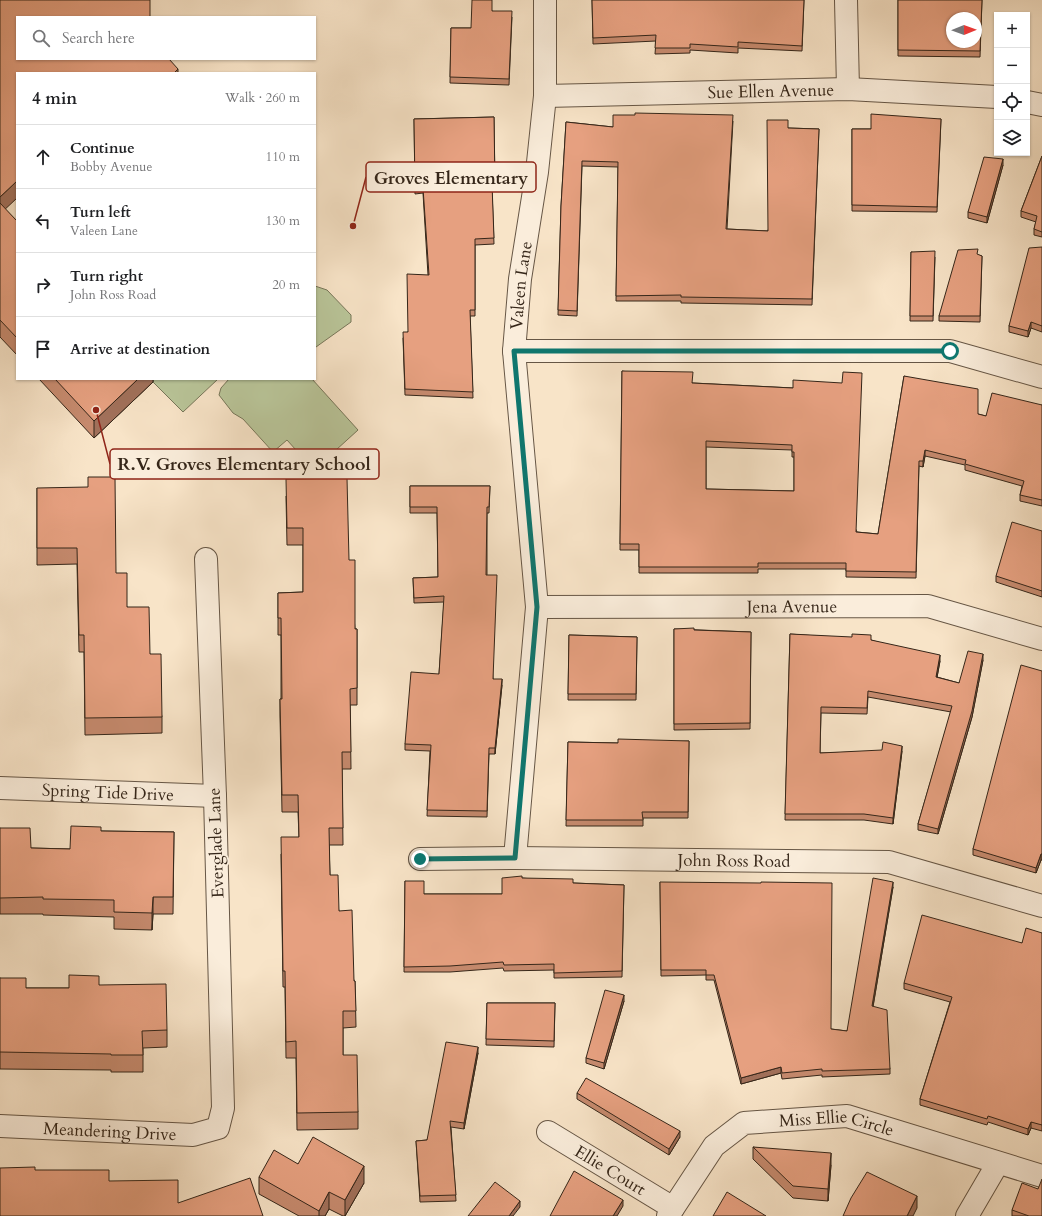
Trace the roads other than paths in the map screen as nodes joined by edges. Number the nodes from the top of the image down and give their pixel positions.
1 (545, 0) edge
2 (846, 0) edge
3 (848, 89) junction
4 (545, 96) junction
5 (994, 97) edge
6 (1030, 103) edge
7 (1042, 105) edge
8 (514, 351) junction
9 (1042, 377) edge
10 (206, 558) dead end
11 (537, 607) junction
12 (1042, 639) edge
13 (0, 788) edge
14 (215, 796) junction
15 (515, 858) junction
16 (420, 859) dead end
17 (1042, 906) edge
18 (0, 1126) edge
19 (218, 1128) joint
20 (548, 1132) dead end
21 (998, 1163) junction
22 (1042, 1176) edge
23 (670, 1212) edge
24 (967, 1216) edge

1 - 4 street, Valeen Lane
2 - 3 street
3 - 4 street, Sue Ellen Avenue
3 - 5 street, Sue Ellen Avenue
4 - 8 street, Valeen Lane
6 - 7 street
8 - 9 street
8 - 11 street, Valeen Lane
10 - 14 street, Everglade Lane
11 - 12 street, Jena Avenue
11 - 15 street, Valeen Lane
13 - 14 street, Spring Tide Drive
14 - 19 street, Everglade Lane
15 - 16 street, John Ross Road
15 - 17 street, John Ross Road
18 - 19 street, Meandering Drive
20 - 23 street, Ellie Court
21 - 22 street, Miss Ellie Circle
21 - 23 street, Miss Ellie Circle
21 - 24 street

